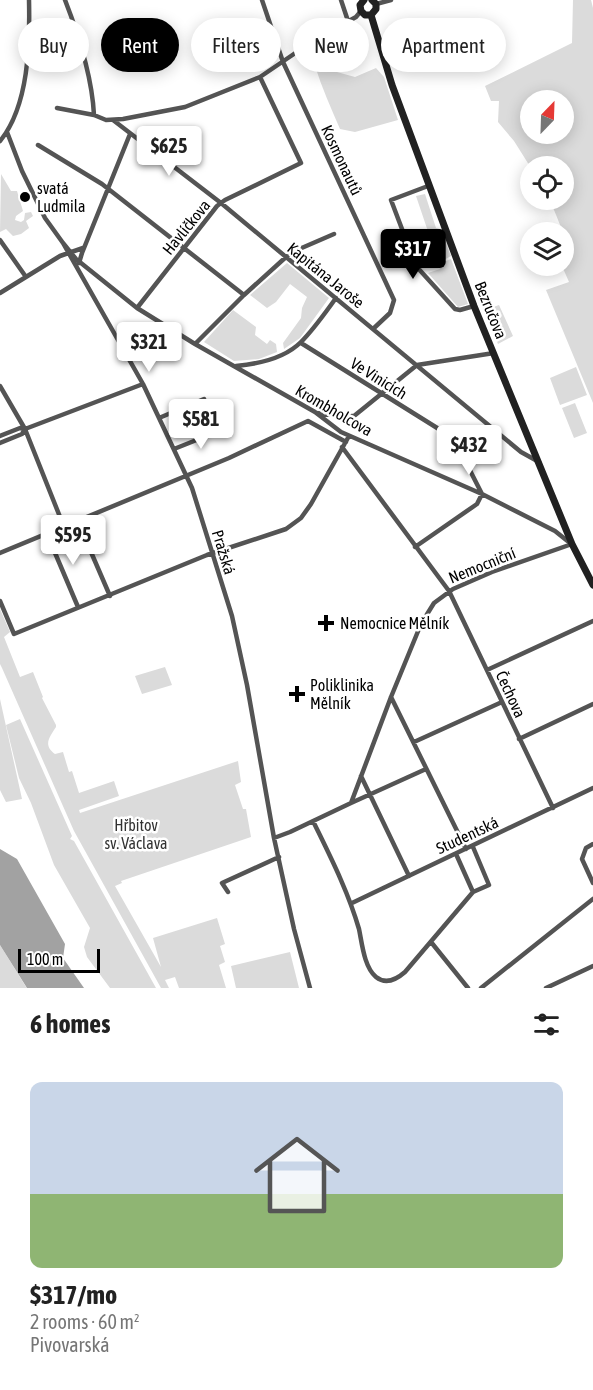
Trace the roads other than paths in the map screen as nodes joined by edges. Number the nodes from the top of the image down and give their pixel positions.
1 (29, 0) edge
2 (65, 0) edge
3 (262, 0) edge
4 (341, 0) edge
5 (364, 0) edge
6 (391, 0) edge
7 (374, 2) edge
8 (361, 11) junction
9 (371, 15) junction
10 (347, 18) edge
11 (352, 18) edge
12 (293, 55) edge
13 (283, 62) junction
14 (260, 77) junction
15 (57, 108) dead end
16 (94, 115) junction
17 (113, 120) junction
18 (7, 132) junction
19 (130, 134) junction
20 (0, 141) edge
21 (39, 145) dead end
22 (428, 186) junction
23 (108, 189) junction
24 (221, 203) junction
25 (334, 234) dead end
26 (0, 240) edge
27 (64, 245) junction
28 (85, 246) junction
29 (183, 248) junction
30 (71, 252) junction
31 (286, 257) junction
32 (79, 262) junction
33 (96, 274) junction
34 (82, 276) junction
35 (26, 277) junction
36 (86, 282) junction
37 (0, 293) edge
38 (244, 295) junction
39 (336, 298) junction
40 (474, 306) junction
41 (137, 308) junction
42 (373, 329) junction
43 (301, 343) junction
44 (195, 344) junction
45 (494, 353) junction
46 (417, 366) junction
47 (237, 368) junction
48 (143, 384) junction
49 (0, 386) edge
50 (381, 395) junction
51 (204, 399) dead end
52 (315, 412) junction
53 (159, 418) junction
54 (25, 429) junction
55 (219, 431) dead end
56 (0, 436) edge
57 (349, 436) junction
58 (346, 442) junction
59 (0, 443) edge
60 (342, 447) junction
61 (174, 449) junction
62 (538, 462) junction
63 (186, 476) junction
64 (482, 494) junction
65 (78, 522) junction
66 (64, 528) junction
67 (47, 534) junction
68 (572, 544) junction
69 (415, 546) junction
70 (0, 553) edge
71 (212, 553) junction
72 (593, 585) edge
73 (448, 591) junction
74 (110, 596) junction
75 (0, 601) edge
76 (78, 607) junction
77 (593, 621) edge
78 (486, 670) junction
79 (391, 697) junction
80 (502, 702) junction
81 (593, 704) edge
82 (519, 739) junction
83 (414, 742) junction
84 (426, 769) junction
85 (361, 776) junction
86 (593, 788) edge
87 (370, 796) junction
88 (351, 803) junction
89 (553, 808) junction
90 (313, 821) junction
91 (274, 837) junction
92 (593, 844) edge
93 (473, 847) junction
94 (466, 849) junction
95 (456, 854) junction
96 (279, 857) junction
97 (408, 876) junction
98 (593, 883) edge
99 (228, 892) dead end
100 (473, 892) junction
101 (593, 899) edge
102 (352, 903) junction
103 (431, 942) junction
104 (593, 966) edge
105 (310, 988) edge
106 (468, 988) edge
107 (481, 988) edge
108 (546, 988) edge

1 - 18 street
2 - 16 street
3 - 13 street
4 - 10 street
5 - 8 street
6 - 7 street
7 - 9 street
8 - 9 street
8 - 11 street
9 - 22 street, Bezručova
12 - 13 street
13 - 14 street
13 - 42 street, Kosmonautů
14 - 17 street
14 - 24 street, Havlíčkova
15 - 16 street, Kapitána Jaroše
16 - 17 street, Kapitána Jaroše
17 - 19 street, Kapitána Jaroše
18 - 20 street
18 - 27 street, Pražská
19 - 23 street
19 - 24 street, Kapitána Jaroše
21 - 23 street
22 - 40 street, Bezručova
22 - 40 street
23 - 28 street
23 - 29 street
24 - 29 street, Havlíčkova
24 - 31 street, Kapitána Jaroše
25 - 31 street
26 - 35 street
27 - 30 street, Pražská
27 - 30 street, Pražská
28 - 30 street
28 - 32 street
29 - 38 street
29 - 41 street, Havlíčkova
30 - 32 street, Pražská
30 - 34 street, Pražská
30 - 35 street
31 - 38 street
31 - 39 street, Kapitána Jaroše
32 - 33 street, Krombholcova
32 - 34 street, Pražská
33 - 36 street
33 - 41 street, Krombholcova
34 - 36 street, Pražská
35 - 37 street
36 - 48 street, Pražská
38 - 44 street
39 - 42 street, Kapitána Jaroše
39 - 43 street
40 - 45 street, Bezručova
41 - 44 street, Krombholcova
42 - 46 street, Kapitána Jaroše
43 - 47 street
43 - 50 street, Ve Vinicích
44 - 47 street, Krombholcova
45 - 46 street
45 - 62 street, Bezručova
46 - 50 street
46 - 62 street, Kapitána Jaroše
47 - 52 street, Krombholcova
48 - 53 street, Pražská
48 - 54 street
49 - 54 street
50 - 52 street
50 - 64 street, Ve Vinicích
51 - 53 street
52 - 57 street, Krombholcova
53 - 61 street, Pražská
54 - 56 street
54 - 59 street
54 - 66 street
55 - 61 street
57 - 58 street
57 - 64 street, Krombholcova
58 - 60 street
58 - 63 street
60 - 69 street, Čechova
60 - 71 street
61 - 63 street, Pražská
62 - 68 street, Bezručova
63 - 65 street
63 - 71 street, Pražská
64 - 68 street, Krombholcova
64 - 69 street
65 - 66 street
65 - 74 street
66 - 67 street
67 - 70 street
67 - 76 street
68 - 72 street, Bezručova
68 - 73 street, Nemocniční
69 - 73 street, Čechova
71 - 74 street
71 - 91 street, Pražská
73 - 78 street, Čechova
73 - 79 street, Nemocniční
74 - 76 street
75 - 76 street
77 - 78 street
78 - 80 street, Čechova
79 - 83 street
79 - 85 street, Nemocniční
80 - 82 street, Čechova
80 - 83 street
81 - 82 street
82 - 89 street, Čechova
83 - 84 street
84 - 87 street
84 - 94 street
85 - 87 street
85 - 88 street, Nemocniční
86 - 89 street, Studentská
87 - 88 street
87 - 97 street
88 - 90 street
89 - 93 street, Studentská
90 - 91 street
90 - 102 street
91 - 96 street, Pražská
92 - 98 street
93 - 94 street, Studentská
93 - 100 street
94 - 95 street, Studentská
95 - 97 street, Studentská
95 - 100 street
96 - 99 street
96 - 105 street, Pražská
97 - 102 street, Studentská
100 - 103 street
101 - 107 street
102 - 103 street
103 - 106 street
104 - 108 street

